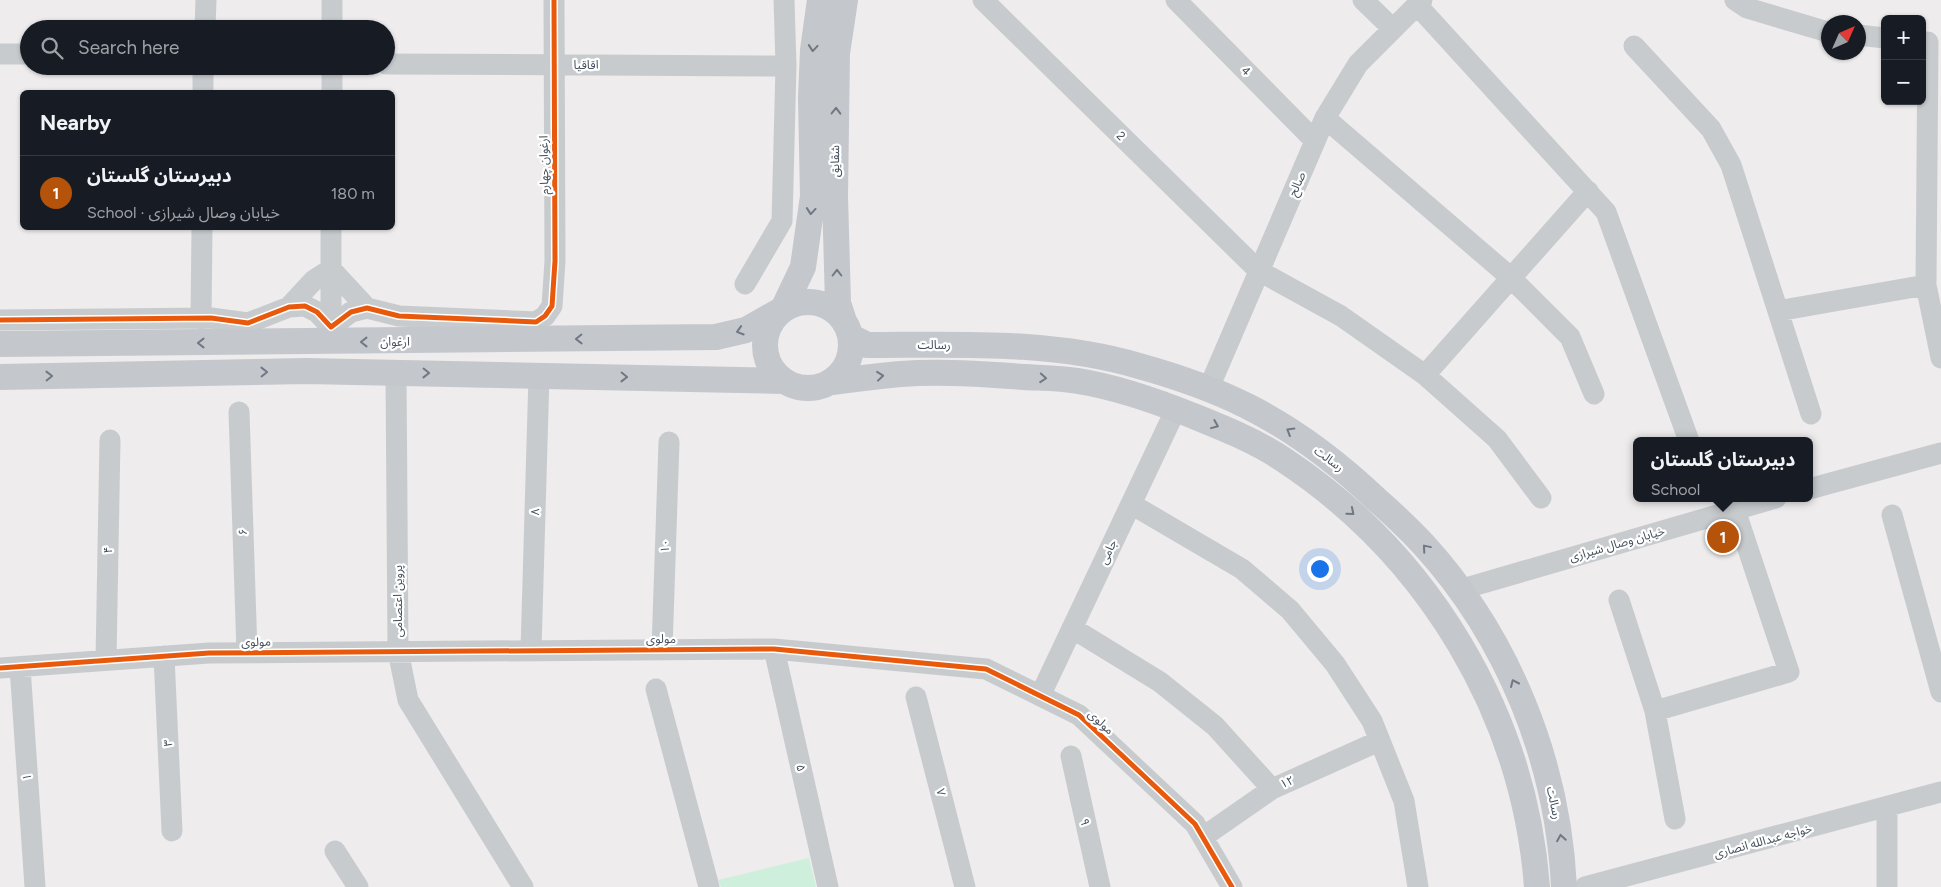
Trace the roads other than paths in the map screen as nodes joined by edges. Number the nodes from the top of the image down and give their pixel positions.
1 (206, 0) edge
2 (332, 0) edge
3 (554, 0) edge
4 (784, 0) edge
5 (820, 0) edge
6 (845, 0) edge
7 (983, 0) edge
8 (1176, 0) edge
9 (1363, 0) edge
10 (1735, 0) edge
11 (1420, 2) edge
12 (205, 20) edge
13 (332, 20) edge
14 (1393, 29) junction
15 (1821, 30) edge
16 (1866, 36) edge
17 (1881, 38) edge
18 (1926, 42) edge
19 (1634, 46) dead end
20 (0, 54) edge
21 (20, 54) edge
22 (395, 64) edge
23 (553, 64) junction
24 (786, 66) junction
25 (203, 75) edge
26 (332, 75) edge
27 (203, 90) edge
28 (332, 90) edge
29 (1325, 118) junction
30 (1315, 141) junction
31 (1588, 191) junction
32 (202, 230) edge
33 (331, 230) edge
34 (331, 269) junction
35 (1260, 271) junction
36 (1511, 278) junction
37 (745, 284) dead end
38 (1926, 285) junction
39 (289, 307) junction
40 (367, 308) junction
41 (783, 309) junction
42 (1778, 311) junction
43 (201, 319) junction
44 (0, 320) edge
45 (847, 329) junction
46 (331, 335) junction
47 (0, 344) edge
48 (1941, 358) edge
49 (396, 372) junction
50 (539, 375) junction
51 (1425, 375) junction
52 (0, 377) edge
53 (784, 381) junction
54 (832, 382) junction
55 (1208, 390) junction
56 (1594, 394) dead end
57 (1176, 409) junction
58 (239, 412) dead end
59 (1812, 414) dead end
60 (1688, 437) edge
61 (110, 440) dead end
62 (669, 442) dead end
63 (1941, 453) edge
64 (1813, 488) edge
65 (1541, 498) dead end
66 (1762, 502) edge
67 (1131, 504) junction
68 (1735, 510) junction
69 (1892, 515) dead end
70 (1458, 590) junction
71 (1619, 600) dead end
72 (1434, 604) junction
73 (1072, 628) junction
74 (774, 648) junction
75 (662, 649) junction
76 (531, 650) junction
77 (398, 651) junction
78 (247, 652) junction
79 (164, 656) junction
80 (106, 660) junction
81 (10, 667) edge
82 (656, 689) dead end
83 (1941, 692) edge
84 (1040, 696) junction
85 (916, 697) dead end
86 (1655, 711) junction
87 (1380, 741) junction
88 (1071, 756) dead end
89 (1272, 789) junction
90 (1941, 792) edge
91 (1887, 808) junction
92 (1675, 819) dead end
93 (172, 831) dead end
94 (1203, 836) junction
95 (335, 850) dead end
96 (35, 887) edge
97 (358, 887) edge
98 (523, 887) edge
99 (709, 887) edge
100 (828, 887) edge
101 (964, 887) edge
102 (1100, 887) edge
103 (1232, 887) edge
104 (1418, 887) edge
105 (1537, 887) edge
106 (1564, 887) edge
107 (1585, 887) edge
108 (1887, 887) edge

1 - 12 street
2 - 13 street
3 - 23 street, ارغوان چهارم
4 - 24 street
5 -> 41 main road, شقایق
45 -> 6 main road, شقایق
7 - 35 street, 2
8 - 30 street, 4
9 - 14 street
10 - 15 street
11 - 14 street, صالح
11 - 31 street
14 - 29 street, صالح
16 - 17 street
18 - 38 street
19 - 42 street
20 - 21 street
22 - 23 street, اقاقیا
23 - 24 street, اقاقیا
23 - 40 street, ارغوان چهارم
24 - 37 street
25 - 27 street
26 - 28 street
29 - 30 street, صالح
29 - 36 street
30 - 35 street, صالح
31 - 36 street
31 - 60 street
32 - 43 street
33 - 34 street
34 - 39 street
34 - 40 street
34 - 46 street
35 - 51 street, 2
35 - 55 street, صالح
36 - 51 street
36 - 56 street
38 - 42 street
38 - 48 street
39 - 43 street
39 - 46 street
40 - 46 street
41 - 45 main road
41 -> 46 main road, ارغوان
41 - 53 main road
42 - 59 street
43 - 44 street
45 - 54 main road
45 - 55 main road, رسالت
46 -> 47 main road, ارغوان
49 -> 50 main road
52 -> 49 main road
49 - 77 street, پروین اعتصامی
50 -> 53 main road
50 - 76 street, ۸
51 - 65 street, 2
53 - 54 main road
54 -> 57 main road
70 -> 55 main road, رسالت
57 - 67 street, جامی
57 -> 72 main road
58 - 78 street, ۶
61 - 80 street, ۴
62 - 75 street, ۱۰
63 - 64 street
66 - 68 street, خیابان وصال شیرازی
67 - 73 street, جامی
67 - 87 street
68 - 70 street, خیابان وصال شیرازی
68 - 86 street
69 - 83 street
70 - 72 main road
106 -> 70 main road, رسالت
71 - 86 street
72 - 105 main road
73 - 84 street, جامی
73 - 89 street
74 - 75 street, مولوی
74 - 84 street, مولوی
74 - 100 street, ۵
75 - 76 street, مولوی
76 - 77 street, مولوی
77 - 78 street, مولوی
77 - 98 street, پروین اعتصامی
78 - 79 street, مولوی
79 - 80 street, مولوی
79 - 93 street, ۳
80 - 81 street, مولوی
81 - 96 street, ۱
82 - 99 street
84 - 94 street, مولوی
85 - 101 street, ۷
86 - 92 street
87 - 89 street, ۱۲
87 - 104 street
88 - 102 street, ۹
89 - 94 street, ۱۲
90 - 91 street, خواجه عبدالله انصاری
91 - 107 street, خواجه عبدالله انصاری
91 - 108 street
94 - 103 street, مولوی
95 - 97 street

